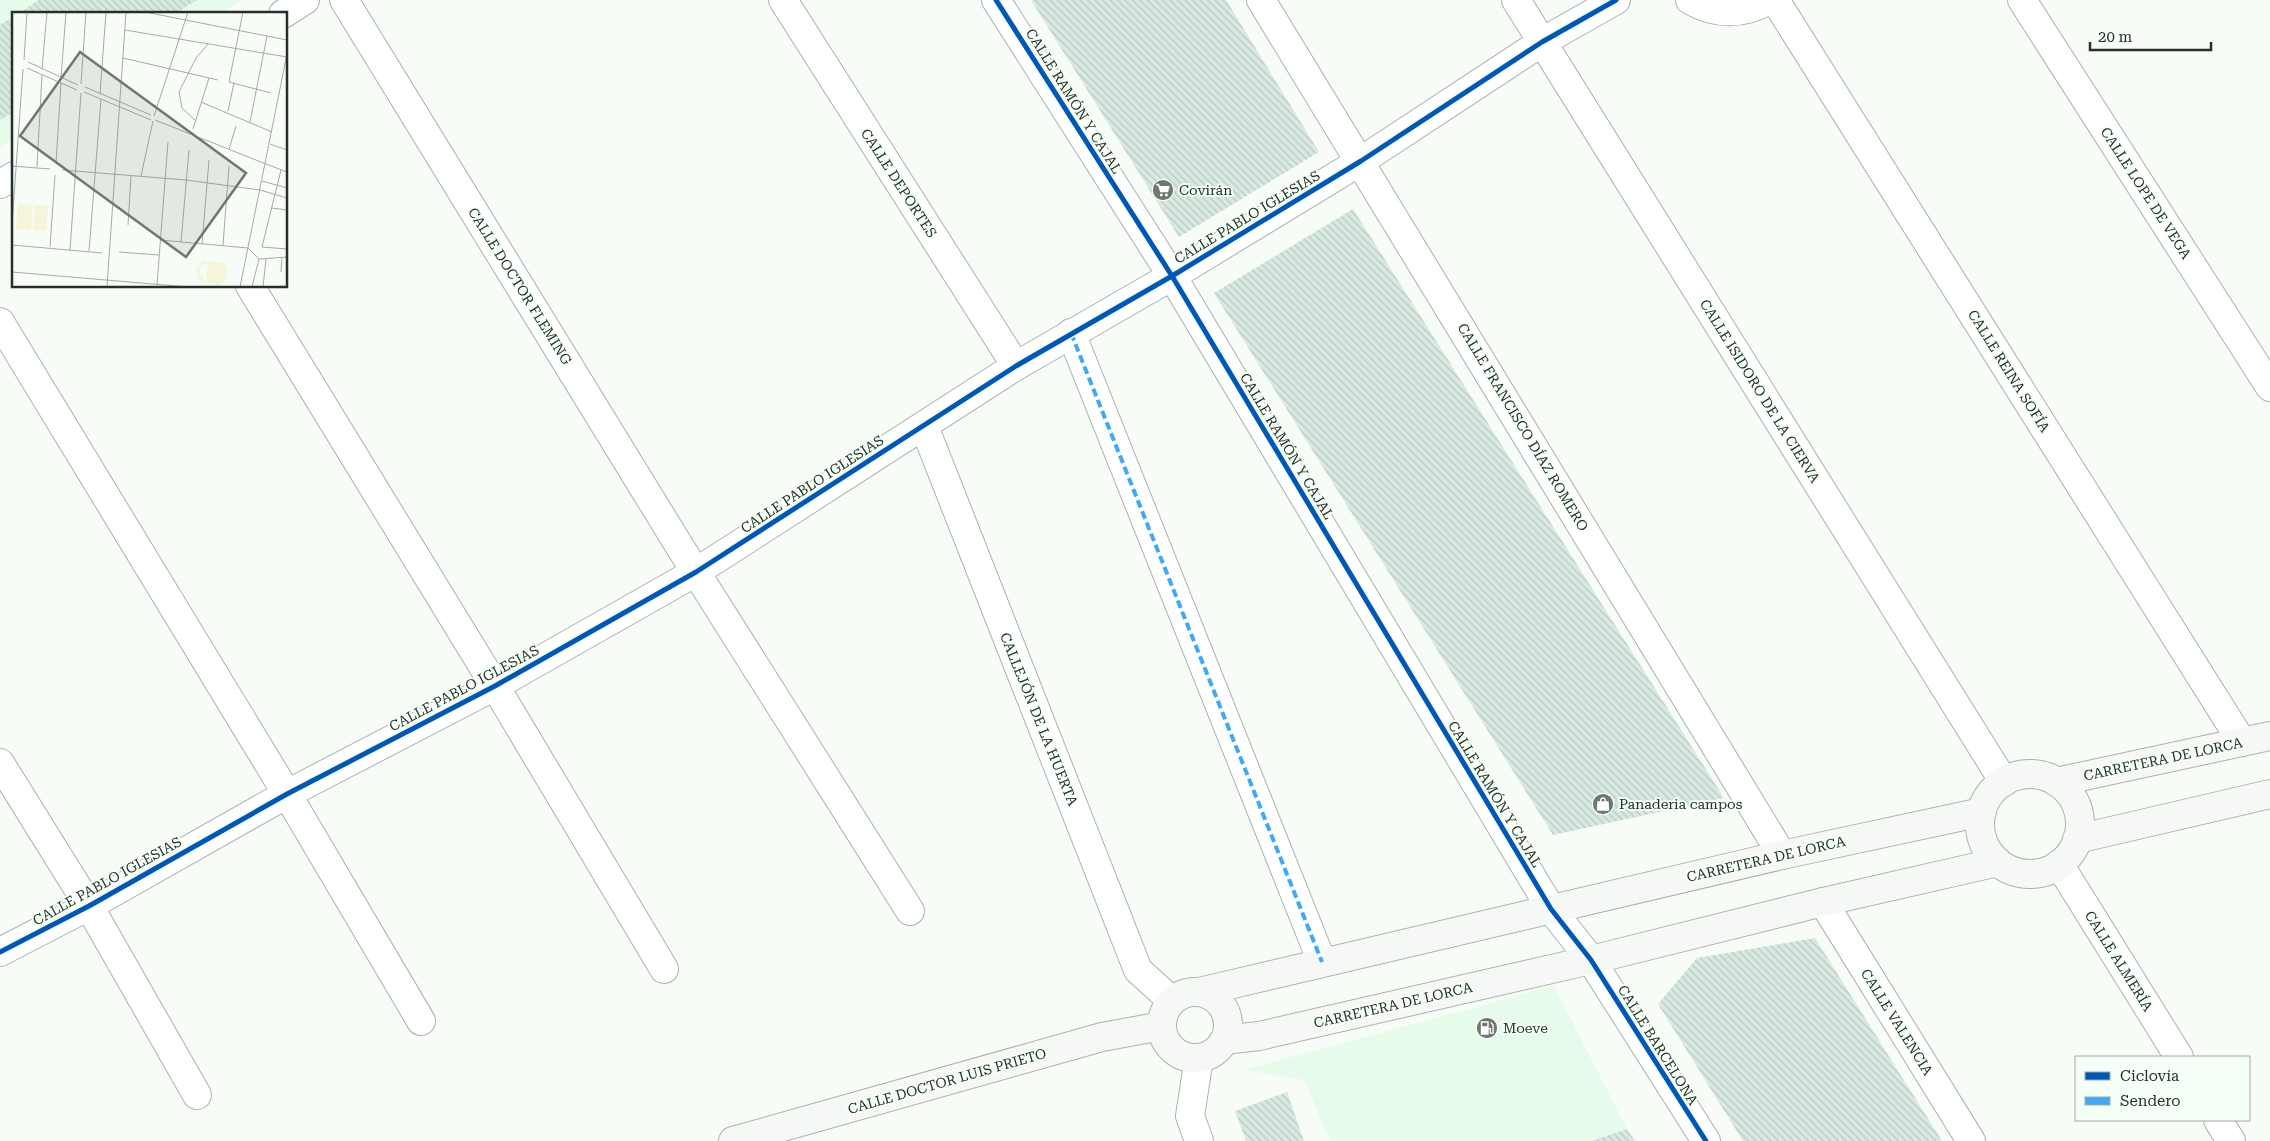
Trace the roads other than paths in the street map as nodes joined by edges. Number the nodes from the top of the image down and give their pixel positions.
1 (305, 0) edge
2 (344, 0) edge
3 (783, 0) edge
4 (996, 0) edge
5 (1261, 0) edge
6 (1516, 0) edge
7 (1616, 0) edge
8 (1690, 0) edge
9 (1768, 0) edge
10 (1775, 0) edge
11 (2022, 0) edge
12 (287, 12) edge
13 (1542, 42) junction
14 (1361, 161) junction
15 (12, 177) edge
16 (0, 184) edge
17 (1172, 276) junction
18 (251, 288) edge
19 (0, 322) edge
20 (1071, 333) junction
21 (1016, 366) junction
22 (2270, 386) edge
23 (924, 426) junction
24 (696, 572) junction
25 (495, 686) junction
26 (2270, 736) edge
27 (2242, 742) junction
28 (0, 763) edge
29 (2004, 782) junction
30 (2056, 782) junction
31 (287, 794) junction
32 (2270, 794) edge
33 (1982, 812) junction
34 (2077, 838) junction
35 (1782, 855) junction
36 (1998, 862) junction
37 (2059, 864) junction
38 (1823, 902) junction
39 (89, 906) junction
40 (1551, 909) junction
41 (910, 911) dead end
42 (0, 952) edge
43 (1591, 960) junction
44 (1322, 962) junction
45 (664, 970) dead end
46 (1199, 992) junction
47 (1172, 1001) junction
48 (421, 1021) dead end
49 (1162, 1026) junction
50 (1224, 1040) junction
51 (2178, 1056) edge
52 (1199, 1058) junction
53 (198, 1094) dead end
54 (2219, 1121) edge
55 (733, 1141) edge
56 (1199, 1141) edge
57 (1706, 1141) edge
58 (1972, 1141) edge
59 (2231, 1141) edge

1 - 12 street
2 - 24 street, CALLE DOCTOR FLEMING
3 - 21 street, CALLE DEPORTES
4 - 17 street, CALLE RAMÓN Y CAJAL
5 - 14 street, CALLE FRANCISCO DÍAZ ROMERO
6 - 13 street, CALLE ISIDORO DE LA CIERVA
7 - 13 street, CALLE PABLO IGLESIAS
8 - 9 street
10 - 27 street, CALLE REINA SOFÍA
11 - 22 street, CALLE LOPE DE VEGA
13 - 14 street, CALLE PABLO IGLESIAS
13 - 29 street, CALLE ISIDORO DE LA CIERVA
14 - 17 street, CALLE PABLO IGLESIAS
14 - 35 street, CALLE FRANCISCO DÍAZ ROMERO
15 - 16 street
17 - 20 street, CALLE PABLO IGLESIAS
17 - 40 street, CALLE RAMÓN Y CAJAL
18 - 25 street
19 - 31 street
20 - 21 street, CALLE PABLO IGLESIAS
20 - 44 street
21 - 23 street, CALLE PABLO IGLESIAS
23 - 24 street, CALLE PABLO IGLESIAS
23 - 47 street, CALLEJÓN DE LA HUERTA
24 - 25 street, CALLE PABLO IGLESIAS
24 - 41 street, CALLE DOCTOR FLEMING
25 - 31 street, CALLE PABLO IGLESIAS
25 - 45 street
26 - 27 main road, CARRETERA DE LORCA
27 - 30 main road, CARRETERA DE LORCA
28 - 39 street
29 - 30 main road, CARRETERA DE LORCA
29 - 33 main road, CARRETERA DE LORCA
30 - 34 main road, CARRETERA DE LORCA
31 - 39 street, CALLE PABLO IGLESIAS
31 - 48 street
32 - 34 main road
33 - 35 main road, CARRETERA DE LORCA
33 - 36 main road
34 - 37 main road, CARRETERA DE LORCA
35 - 40 main road, CARRETERA DE LORCA
36 - 37 main road, CARRETERA DE LORCA
36 - 38 main road, CARRETERA DE LORCA
37 - 51 street, CALLE ALMERÍA
38 - 43 main road, CARRETERA DE LORCA
38 - 58 street, CALLE VALENCIA
39 - 42 street, CALLE PABLO IGLESIAS
39 - 53 street
40 - 43 street
40 - 44 main road, CARRETERA DE LORCA
43 - 50 main road, CARRETERA DE LORCA
43 - 57 street, CALLE BARCELONA
44 - 46 main road, CARRETERA DE LORCA
46 - 47 main road
46 - 50 main road
47 - 49 main road
49 - 52 main road
49 - 55 main road, CALLE DOCTOR LUIS PRIETO
50 - 52 main road
52 - 56 street
54 - 59 street

